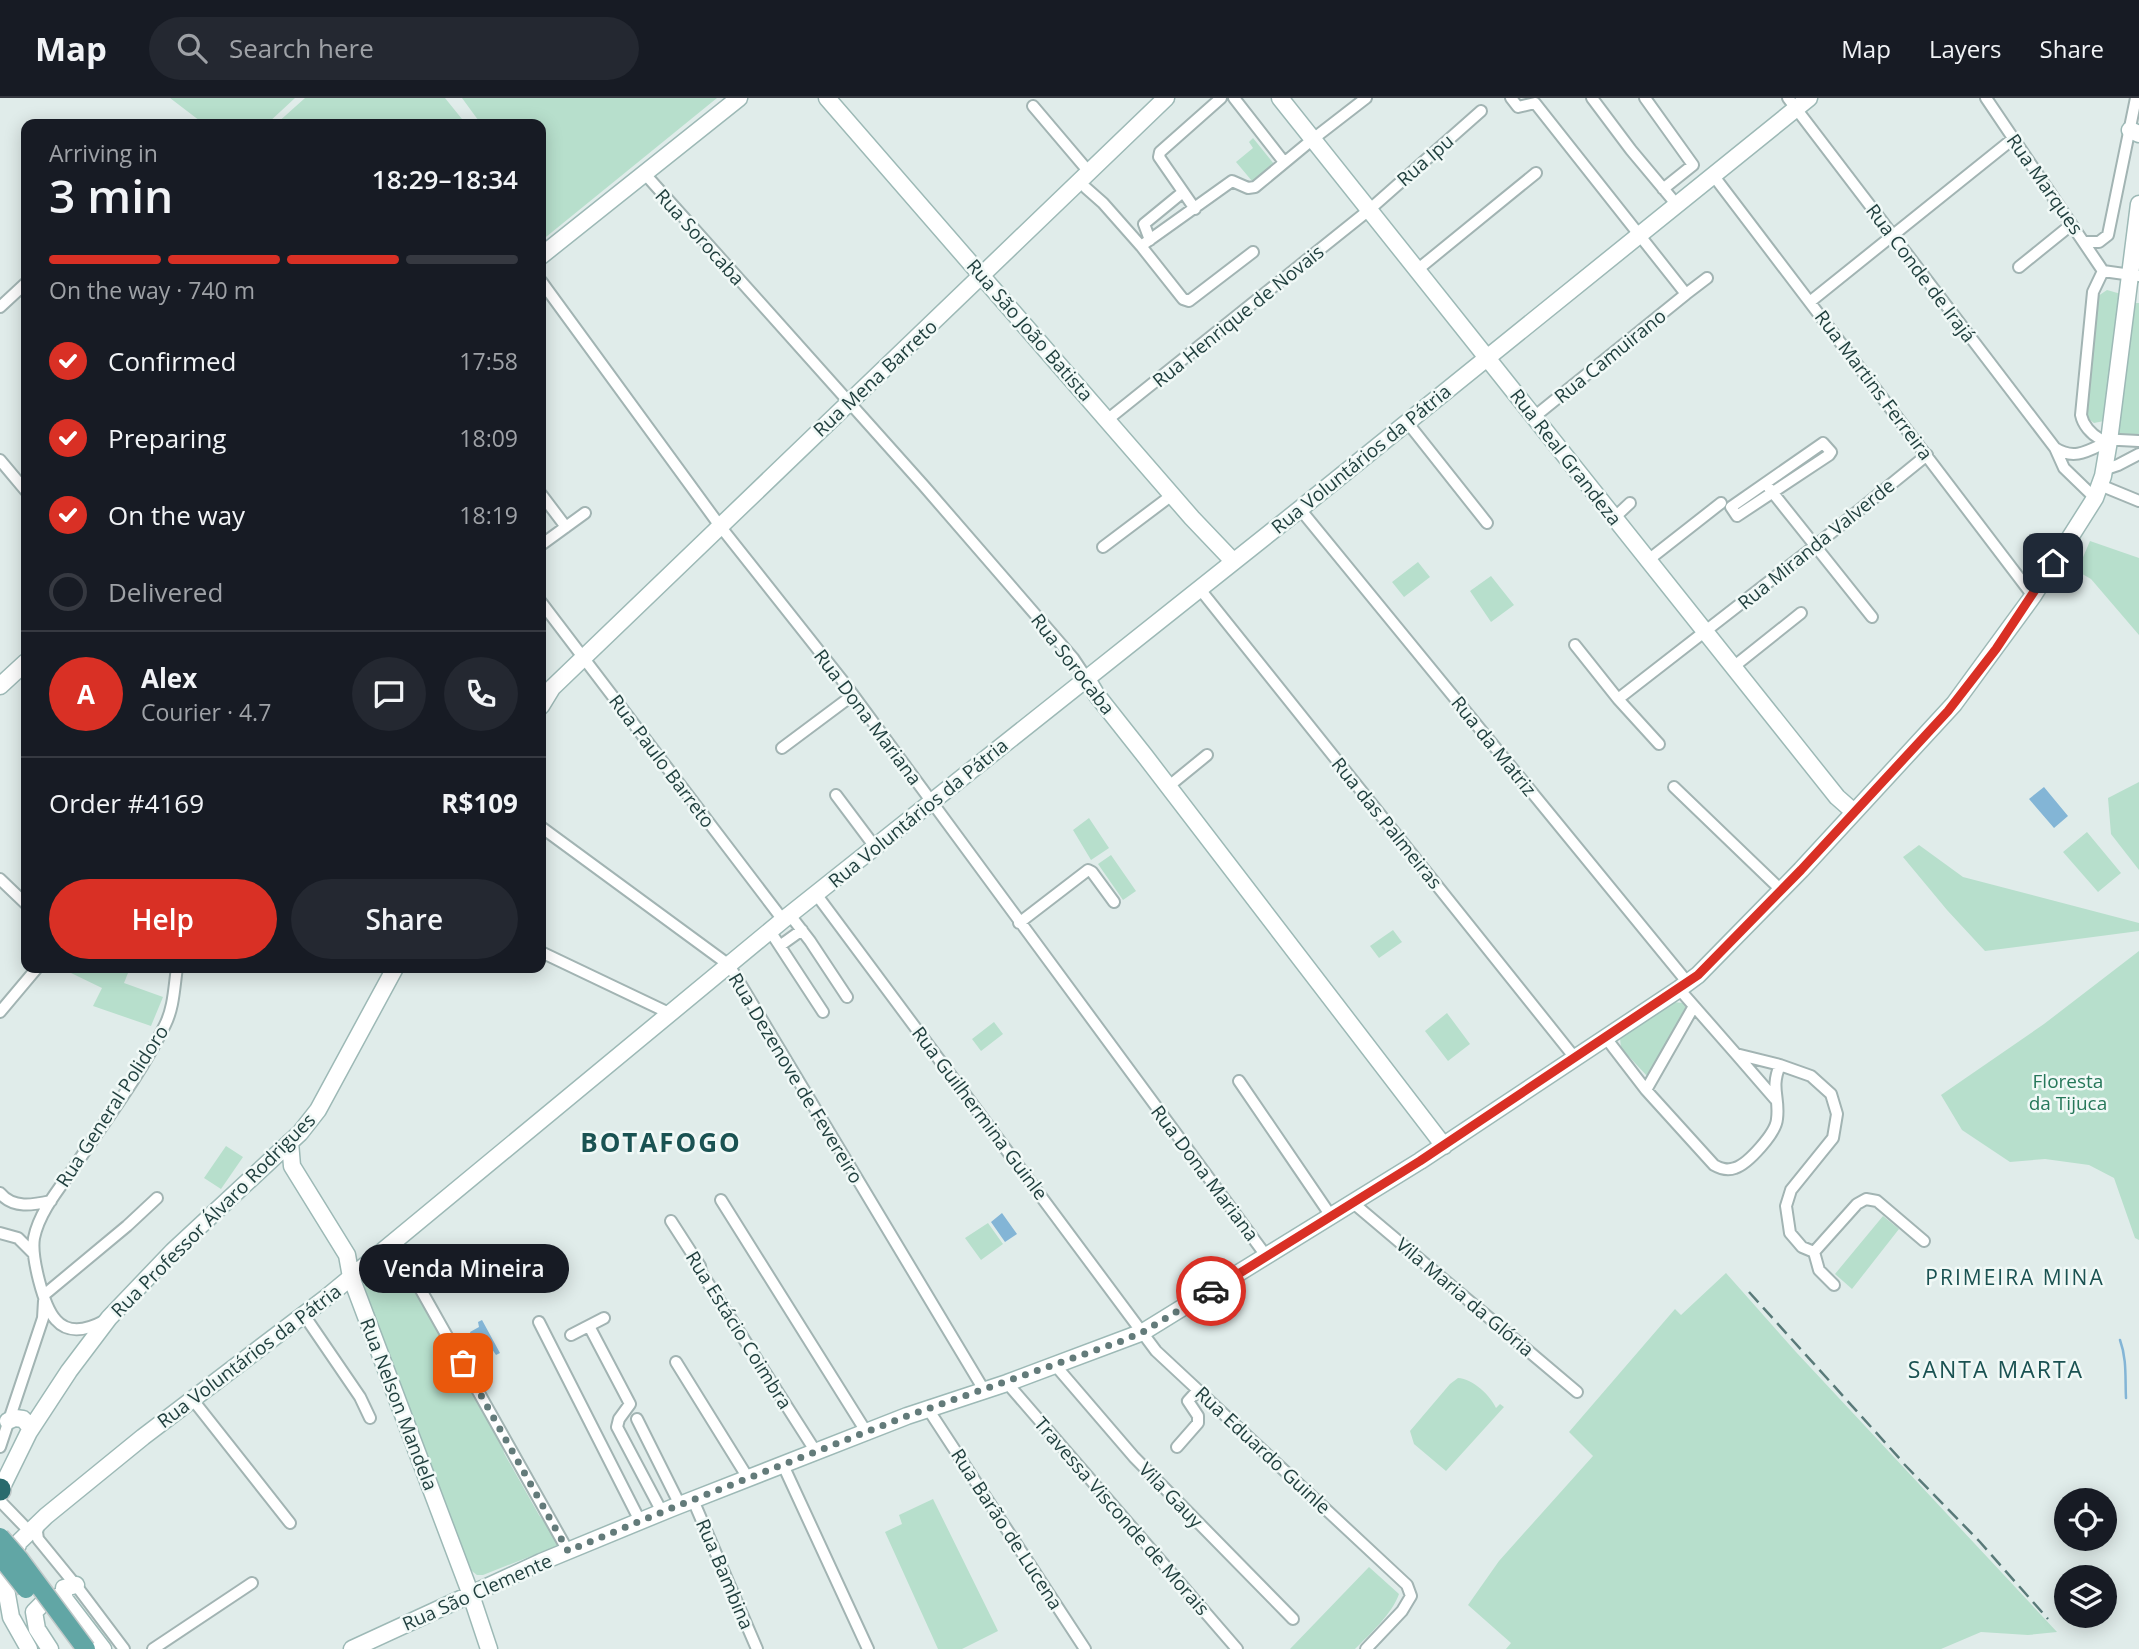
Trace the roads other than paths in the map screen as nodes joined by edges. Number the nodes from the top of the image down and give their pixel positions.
1 (739, 98) edge
2 (827, 98) edge
3 (1166, 98) edge
4 (1221, 98) edge
5 (1234, 98) edge
6 (1280, 98) edge
7 (1366, 98) edge
8 (1511, 98) edge
9 (1592, 98) edge
10 (1645, 98) edge
11 (1809, 98) edge
12 (1986, 98) edge
13 (2136, 98) edge
14 (1029, 102) edge
15 (1792, 103) edge
16 (1481, 111) dead end
17 (2135, 132) edge
18 (1313, 138) junction
19 (2014, 138) junction
20 (1284, 162) junction
21 (1536, 173) dead end
22 (645, 174) junction
23 (1713, 175) junction
24 (1088, 180) junction
25 (1663, 189) junction
26 (1182, 192) junction
27 (2139, 204) edge
28 (1676, 205) junction
29 (1195, 209) junction
30 (1369, 210) junction
31 (2138, 223) edge
32 (2069, 227) junction
33 (1894, 235) junction
34 (1638, 236) junction
35 (2085, 242) junction
36 (1146, 243) junction
37 (546, 252) edge
38 (1253, 252) dead end
39 (2018, 267) dead end
40 (1417, 270) junction
41 (2103, 271) junction
42 (2135, 275) edge
43 (983, 276) junction
44 (1707, 278) dead end
45 (21, 288) edge
46 (546, 288) edge
47 (1686, 294) junction
48 (2134, 295) edge
49 (1811, 301) junction
50 (0, 307) edge
51 (1488, 357) junction
52 (849, 402) junction
53 (1534, 417) junction
54 (1107, 420) junction
55 (1407, 422) junction
56 (2109, 441) junction
57 (2139, 441) edge
58 (2054, 448) junction
59 (2139, 454) edge
60 (1927, 455) junction
61 (0, 460) edge
62 (1765, 483) junction
63 (2099, 484) junction
64 (21, 485) edge
65 (1772, 493) junction
66 (1172, 495) junction
67 (546, 501) edge
68 (2139, 501) edge
69 (1630, 503) dead end
70 (1721, 503) dead end
71 (1300, 509) junction
72 (585, 513) dead end
73 (1614, 518) junction
74 (1487, 523) dead end
75 (720, 526) junction
76 (566, 527) junction
77 (546, 541) edge
78 (1815, 546) junction
79 (1103, 547) dead end
80 (1233, 561) junction
81 (1647, 561) junction
82 (1199, 588) junction
83 (2033, 596) junction
84 (546, 609) edge
85 (1801, 613) dead end
86 (1872, 617) dead end
87 (1699, 637) junction
88 (1575, 645) dead end
89 (584, 658) junction
90 (21, 667) edge
91 (1732, 668) junction
92 (1087, 678) junction
93 (0, 686) edge
94 (546, 686) edge
95 (853, 695) junction
96 (1618, 699) junction
97 (1659, 744) dead end
98 (782, 748) dead end
99 (1207, 755) dead end
100 (1169, 786) junction
101 (1674, 787) dead end
102 (836, 795) dead end
103 (931, 803) junction
104 (1854, 812) junction
105 (546, 831) edge
106 (876, 847) junction
107 (1, 881) edge
108 (1781, 890) junction
109 (816, 894) junction
110 (21, 899) edge
111 (1114, 902) dead end
112 (786, 917) junction
113 (1020, 923) junction
114 (802, 930) junction
115 (770, 931) junction
116 (781, 945) junction
117 (546, 954) edge
118 (729, 965) junction
119 (33, 973) edge
120 (176, 973) edge
121 (392, 973) edge
122 (1683, 986) junction
123 (847, 997) dead end
124 (1695, 1006) junction
125 (0, 1012) edge
126 (669, 1013) junction
127 (823, 1013) dead end
128 (1606, 1038) junction
129 (1736, 1054) junction
130 (1575, 1058) junction
131 (1780, 1065) junction
132 (1240, 1081) dead end
133 (1646, 1090) junction
134 (1775, 1099) junction
135 (290, 1142) junction
136 (1444, 1146) junction
137 (258, 1173) junction
138 (0, 1193) edge
139 (157, 1198) dead end
140 (720, 1200) dead end
141 (51, 1201) junction
142 (1352, 1202) junction
143 (1331, 1216) junction
144 (671, 1221) dead end
145 (0, 1233) edge
146 (1924, 1241) dead end
147 (394, 1242) junction
148 (1814, 1252) junction
149 (33, 1253) junction
150 (1267, 1257) junction
151 (349, 1279) junction
152 (1834, 1285) dead end
153 (44, 1295) junction
154 (304, 1315) junction
155 (109, 1318) junction
156 (604, 1318) dead end
157 (539, 1322) dead end
158 (589, 1326) junction
159 (1143, 1332) junction
160 (571, 1335) dead end
161 (676, 1362) dead end
162 (1055, 1366) junction
163 (1007, 1383) junction
164 (984, 1390) junction
165 (1198, 1390) junction
166 (1577, 1392) dead end
167 (193, 1400) junction
168 (929, 1409) junction
169 (370, 1418) dead end
170 (636, 1419) dead end
171 (8, 1421) junction
172 (29, 1432) junction
173 (867, 1433) junction
174 (811, 1445) junction
175 (0, 1447) edge
176 (1177, 1447) dead end
177 (783, 1465) junction
178 (748, 1478) junction
179 (0, 1490) edge
180 (0, 1501) edge
181 (687, 1502) junction
182 (662, 1512) junction
183 (640, 1521) junction
184 (290, 1523) dead end
185 (35, 1526) junction
186 (0, 1537) edge
187 (568, 1551) junction
188 (0, 1556) edge
189 (253, 1583) dead end
190 (76, 1585) junction
191 (471, 1595) junction
192 (64, 1598) junction
193 (1293, 1619) dead end
194 (29, 1649) edge
195 (50, 1649) edge
196 (71, 1649) edge
197 (86, 1649) edge
198 (103, 1649) edge
199 (124, 1649) edge
200 (153, 1649) edge
201 (352, 1649) edge
202 (489, 1649) edge
203 (757, 1649) edge
204 (868, 1649) edge
205 (1085, 1649) edge
206 (1237, 1649) edge
207 (1366, 1649) edge

1 - 22 main road
2 - 43 main road, Rua São João Batista
3 - 24 main road, Rua Mena Barreto
4 - 26 street
5 - 20 street
6 - 18 main road, Rua Real Grandeza
7 - 18 street
8 - 34 street
9 - 25 street
10 - 25 street
11 - 15 main road, Rua Voluntários da Pátria
12 - 19 street, Rua Marques
13 - 17 street
14 - 24 street
15 - 23 main road, Rua Voluntários da Pátria
15 - 33 street, Rua Conde de Irajá
16 - 30 street, Rua Ipu
17 - 35 street
18 - 20 street
18 - 30 main road, Rua Real Grandeza
19 - 32 street, Rua Marques
19 - 33 street
20 - 29 street
21 - 40 street
22 - 37 main road
22 - 52 street, Rua Sorocaba
23 - 28 main road, Rua Voluntários da Pátria
23 - 49 street, Rua Martins Ferreira
24 - 36 street
24 - 43 main road, Rua Mena Barreto
25 - 28 street
26 - 29 street
26 - 36 street
27 - 31 main road
28 - 34 main road, Rua Voluntários da Pátria
29 - 36 street
30 - 40 main road, Rua Real Grandeza
30 - 54 street, Rua Henrique de Novais
31 - 42 main road
32 - 35 street, Rua Marques
32 - 39 street
33 - 49 street
33 - 58 street, Rua Conde de Irajá
34 - 47 street
34 - 51 main road, Rua Voluntários da Pátria
35 - 41 street, Rua Marques
36 - 38 street
40 - 51 main road, Rua Real Grandeza
41 - 42 street
41 - 56 street
42 - 48 main road
43 - 52 main road, Rua Mena Barreto
43 - 54 main road, Rua São João Batista
44 - 47 street, Rua Camuirano
45 - 50 street
46 - 75 street, Rua Dona Mariana
47 - 53 street, Rua Camuirano
48 - 56 main road
49 - 60 street, Rua Martins Ferreira
51 - 53 main road, Rua Real Grandeza
51 - 55 main road, Rua Voluntários da Pátria
52 - 75 main road, Rua Mena Barreto
52 - 92 street, Rua Sorocaba
53 - 73 main road, Rua Real Grandeza
54 - 66 main road, Rua São João Batista
55 - 71 main road, Rua Voluntários da Pátria
55 - 74 street
56 - 57 street
56 - 58 street
56 - 63 main road
58 - 63 street, Rua Conde de Irajá
59 - 63 street
60 - 78 street, Rua Miranda Valverde
60 - 83 street, Rua Martins Ferreira
61 - 64 street
62 - 65 street
62 - 65 street
62 - 65 street
63 - 68 street
63 - 83 main road, Rua São Clemente
65 - 78 street
66 - 79 street
66 - 80 main road, Rua São João Batista
67 - 76 street
69 - 73 street
70 - 81 street
71 - 80 main road, Rua Voluntários da Pátria
71 - 122 street, Rua da Matriz
72 - 76 street
73 - 81 main road, Rua Real Grandeza
75 - 89 main road, Rua Mena Barreto
75 - 95 street, Rua Dona Mariana
76 - 77 street
78 - 86 street
78 - 87 street, Rua Miranda Valverde
80 - 82 main road, Rua Voluntários da Pátria
81 - 87 main road, Rua Real Grandeza
82 - 92 main road, Rua Voluntários da Pátria
82 - 130 street, Rua das Palmeiras
83 - 104 main road, Rua São Clemente
84 - 89 street, Rua Paulo Barreto
85 - 91 street
87 - 91 main road, Rua Real Grandeza
87 - 96 street, Rua Miranda Valverde
88 - 96 street
89 - 94 main road
89 - 112 street, Rua Paulo Barreto
90 - 93 main road
91 - 104 main road, Rua Real Grandeza
92 - 100 main road, Rua Sorocaba
92 - 103 main road, Rua Voluntários da Pátria
95 - 98 street
95 - 103 street, Rua Dona Mariana
96 - 97 street
99 - 100 street
100 - 136 main road, Rua Sorocaba
101 - 108 street
102 - 106 street
103 - 106 main road, Rua Voluntários da Pátria
103 - 113 street, Rua Dona Mariana
104 - 108 main road, Rua São Clemente
105 - 118 street, Rua Dezenove de Fevereiro
106 - 109 main road, Rua Voluntários da Pátria
107 - 110 street
108 - 122 main road, Rua São Clemente
109 - 112 main road, Rua Voluntários da Pátria
109 - 159 street, Rua Guilhermina Guinle
111 - 113 street
112 - 114 street, Rua Paulo Barreto
112 - 115 main road, Rua Voluntários da Pátria
113 - 150 street, Rua Dona Mariana
114 - 116 street
114 - 123 street, Rua Paulo Barreto
115 - 116 street
115 - 118 main road, Rua Voluntários da Pátria
116 - 127 street
117 - 126 street
118 - 126 main road, Rua Voluntários da Pátria
118 - 164 street, Rua Dezenove de Fevereiro
119 - 125 street
120 - 141 street, Rua General Polidoro
121 - 135 main road, Rua Professor Álvaro Rodrigues
122 - 124 street, Rua da Matriz
122 - 128 main road, Rua São Clemente
124 - 129 street, Rua da Matriz
124 - 133 street
126 - 147 main road, Rua Voluntários da Pátria
128 - 130 main road, Rua São Clemente
128 - 133 street
129 - 131 street
129 - 134 street, Rua da Matriz
130 - 136 main road, Rua São Clemente
131 - 134 street
131 - 148 street
132 - 143 street
133 - 134 street
135 - 137 main road, Rua Professor Álvaro Rodrigues
135 - 151 main road, Rua Nelson Mandela
136 - 142 main road, Rua São Clemente
137 - 151 main road, Rua Nelson Mandela
137 - 155 main road, Rua Professor Álvaro Rodrigues
138 - 141 street
139 - 153 street
140 - 173 street
141 - 149 street, Rua General Polidoro
142 - 143 main road, Rua São Clemente
142 - 166 street, Vila Maria da Glória
143 - 150 main road, Rua São Clemente
144 - 174 street, Rua Estácio Coimbra
145 - 149 street
146 - 148 street
147 - 151 main road, Rua Voluntários da Pátria
147 - 187 street
148 - 152 street
149 - 153 street
150 - 159 main road, Rua São Clemente
151 - 154 main road, Rua Voluntários da Pátria
151 - 191 main road, Rua Nelson Mandela
153 - 155 street
153 - 171 street
154 - 167 main road, Rua Voluntários da Pátria
154 - 169 street
155 - 172 main road, Rua Professor Álvaro Rodrigues
156 - 158 street
157 - 183 street
158 - 160 street
158 - 182 street
159 - 162 main road, Rua São Clemente
159 - 165 street, Rua Eduardo Guinle
161 - 178 street
162 - 163 main road, Rua São Clemente
162 - 193 street, Vila Gauy
163 - 164 main road, Rua São Clemente
163 - 206 street, Travessa Visconde de Morais
164 - 168 main road, Rua São Clemente
165 - 176 street
165 - 207 street, Rua Eduardo Guinle
167 - 184 street
167 - 185 main road, Rua Voluntários da Pátria
168 - 173 main road, Rua São Clemente
168 - 205 street, Rua Barão de Lucena
170 - 181 street, Rua Bambina
171 - 172 main road
171 - 175 street
172 - 179 main road, Rua Professor Álvaro Rodrigues
173 - 174 main road, Rua São Clemente
174 - 177 main road, Rua São Clemente
177 - 178 main road, Rua São Clemente
177 - 204 street
178 - 181 main road, Rua São Clemente
180 - 185 street
181 - 182 main road, Rua São Clemente
181 - 203 street, Rua Bambina
182 - 183 main road, Rua São Clemente
183 - 187 main road, Rua São Clemente
185 - 190 street
185 - 194 main road, Rua Voluntários da Pátria
186 - 197 main road, bridge
187 - 191 main road, Rua São Clemente
188 - 196 main road, bridge
189 - 200 street
190 - 192 main road
190 - 199 street
191 - 201 main road, Rua São Clemente
191 - 202 main road, Rua Nelson Mandela
192 - 195 main road
192 - 198 main road

